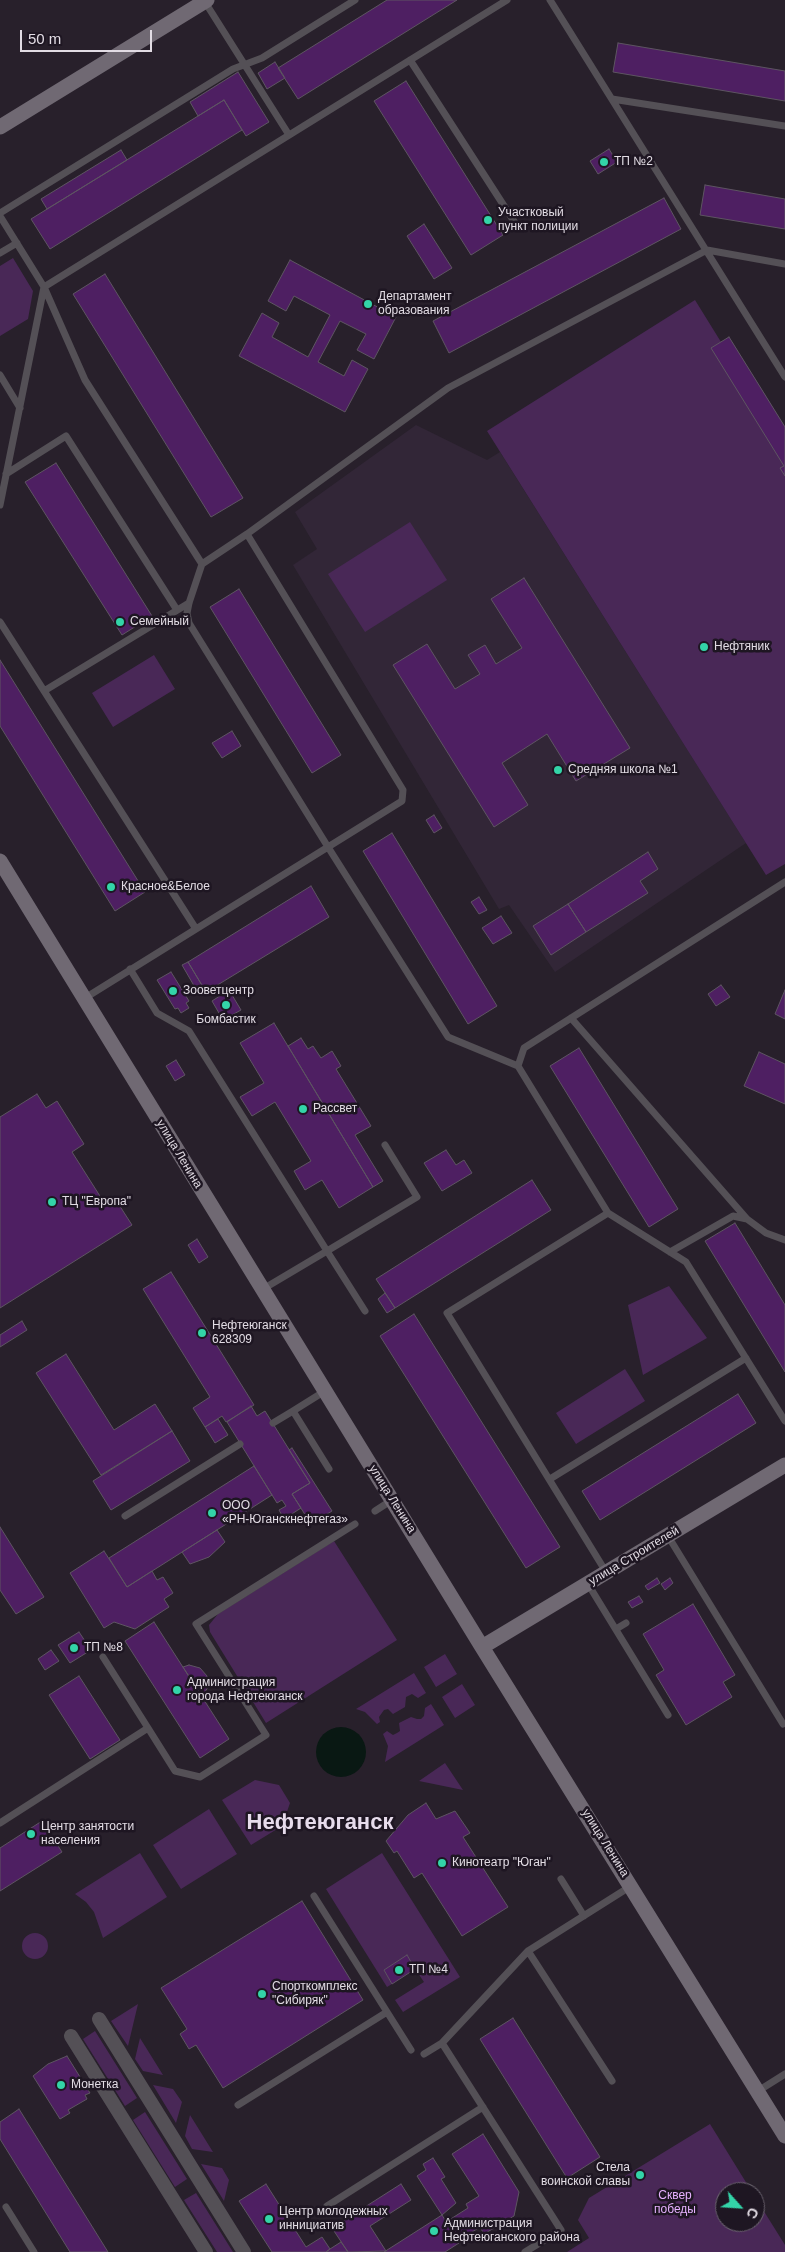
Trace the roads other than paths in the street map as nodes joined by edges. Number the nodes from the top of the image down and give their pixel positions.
1 (355, 0) edge
2 (507, 0) edge
3 (550, 0) edge
4 (206, 1) edge
5 (410, 60) junction
6 (244, 64) junction
7 (612, 99) junction
8 (785, 126) edge
9 (0, 127) edge
10 (289, 135) junction
11 (0, 214) edge
12 (516, 226) dead end
13 (16, 243) junction
14 (707, 250) junction
15 (0, 253) edge
16 (785, 264) edge
17 (44, 287) junction
18 (784, 374) edge
19 (0, 375) edge
20 (20, 408) junction
21 (6, 474) junction
22 (0, 505) edge
23 (248, 534) junction
24 (202, 564) junction
25 (189, 603) junction
26 (177, 610) junction
27 (0, 622) edge
28 (44, 691) junction
29 (328, 847) junction
30 (2, 870) edge
31 (785, 882) edge
32 (196, 929) junction
33 (130, 970) junction
34 (85, 998) junction
35 (571, 1018) junction
36 (518, 1066) junction
37 (385, 1145) dead end
38 (608, 1213) junction
39 (747, 1219) junction
40 (785, 1240) edge
41 (327, 1250) junction
42 (670, 1252) junction
43 (263, 1289) junction
44 (365, 1311) dead end
45 (746, 1358) junction
46 (325, 1391) junction
47 (293, 1411) junction
48 (785, 1421) edge
49 (273, 1423) dead end
50 (240, 1444) dead end
51 (785, 1464) edge
52 (329, 1469) dead end
53 (550, 1478) junction
54 (392, 1500) junction
55 (375, 1511) dead end
56 (125, 1516) dead end
57 (355, 1524) dead end
58 (668, 1535) junction
59 (606, 1572) junction
60 (696, 1581) junction
61 (588, 1584) junction
62 (688, 1586) dead end
63 (626, 1623) dead end
64 (616, 1629) junction
65 (482, 1647) junction
66 (103, 1657) dead end
67 (668, 1715) dead end
68 (783, 1724) dead end
69 (148, 1728) junction
70 (0, 1822) edge
71 (561, 1879) dead end
72 (631, 1886) junction
73 (314, 1896) dead end
74 (584, 1916) junction
75 (528, 1951) junction
76 (387, 2012) junction
77 (99, 2019) dead end
78 (71, 2036) dead end
79 (442, 2043) junction
80 (410, 2050) dead end
81 (424, 2054) dead end
82 (785, 2074) edge
83 (612, 2081) dead end
84 (758, 2091) junction
85 (238, 2105) dead end
86 (482, 2107) junction
87 (785, 2136) edge
88 (327, 2206) dead end
89 (6, 2207) dead end
90 (34, 2252) edge
91 (206, 2252) edge
92 (244, 2252) edge
93 (526, 2252) edge

1 - 6 lane
2 - 5 lane
3 - 7 lane
4 - 6 lane
4 - 9 main road
5 - 10 lane
5 - 12 lane
6 - 10 lane
6 - 11 lane
7 - 8 lane
7 - 14 lane
10 - 17 lane
11 - 13 lane
13 - 15 lane
13 - 17 lane
14 - 16 lane
14 - 18 lane
14 - 23 lane
17 - 20 lane
17 - 24 lane
19 - 20 lane
20 - 21 lane
21 - 22 lane
21 - 26 lane
23 - 24 lane
23 - 29 lane
24 - 25 lane
25 - 26 lane
25 - 29 lane
26 - 28 lane
27 - 28 lane
28 - 32 lane
29 - 32 lane
29 - 36 lane
30 - 34 main road, улица Ленина
31 - 35 lane
32 - 33 lane
33 - 34 lane
33 - 41 lane
34 - 43 main road, улица Ленина
35 - 36 lane
35 - 39 lane
36 - 38 lane
37 - 41 lane
38 - 42 lane
38 - 53 lane
39 - 40 lane
39 - 42 lane
41 - 43 lane
41 - 44 lane
42 - 45 lane
43 - 46 main road, улица Ленина
45 - 48 lane
45 - 53 lane
46 - 47 lane
46 - 54 main road, улица Ленина
47 - 49 lane
47 - 52 lane
50 - 56 lane
51 - 58 main road, улица Строителей
53 - 59 lane
54 - 55 lane
54 - 65 main road, улица Ленина
57 - 69 lane
58 - 59 main road, улица Строителей
58 - 60 lane
59 - 61 main road, улица Строителей
60 - 62 lane
60 - 68 lane
61 - 64 lane
61 - 65 main road, улица Строителей
63 - 64 lane
64 - 67 lane
65 - 72 main road, улица Ленина
66 - 69 lane
69 - 70 lane
71 - 74 lane
72 - 74 lane
72 - 84 main road, улица Ленина
73 - 76 lane
74 - 75 lane
75 - 79 lane
75 - 83 lane
76 - 80 lane
76 - 85 lane
77 - 92 street
78 - 91 street
79 - 81 lane
79 - 86 lane
82 - 84 lane
84 - 87 main road, улица Ленина
86 - 88 lane
86 - 93 lane
89 - 90 lane

